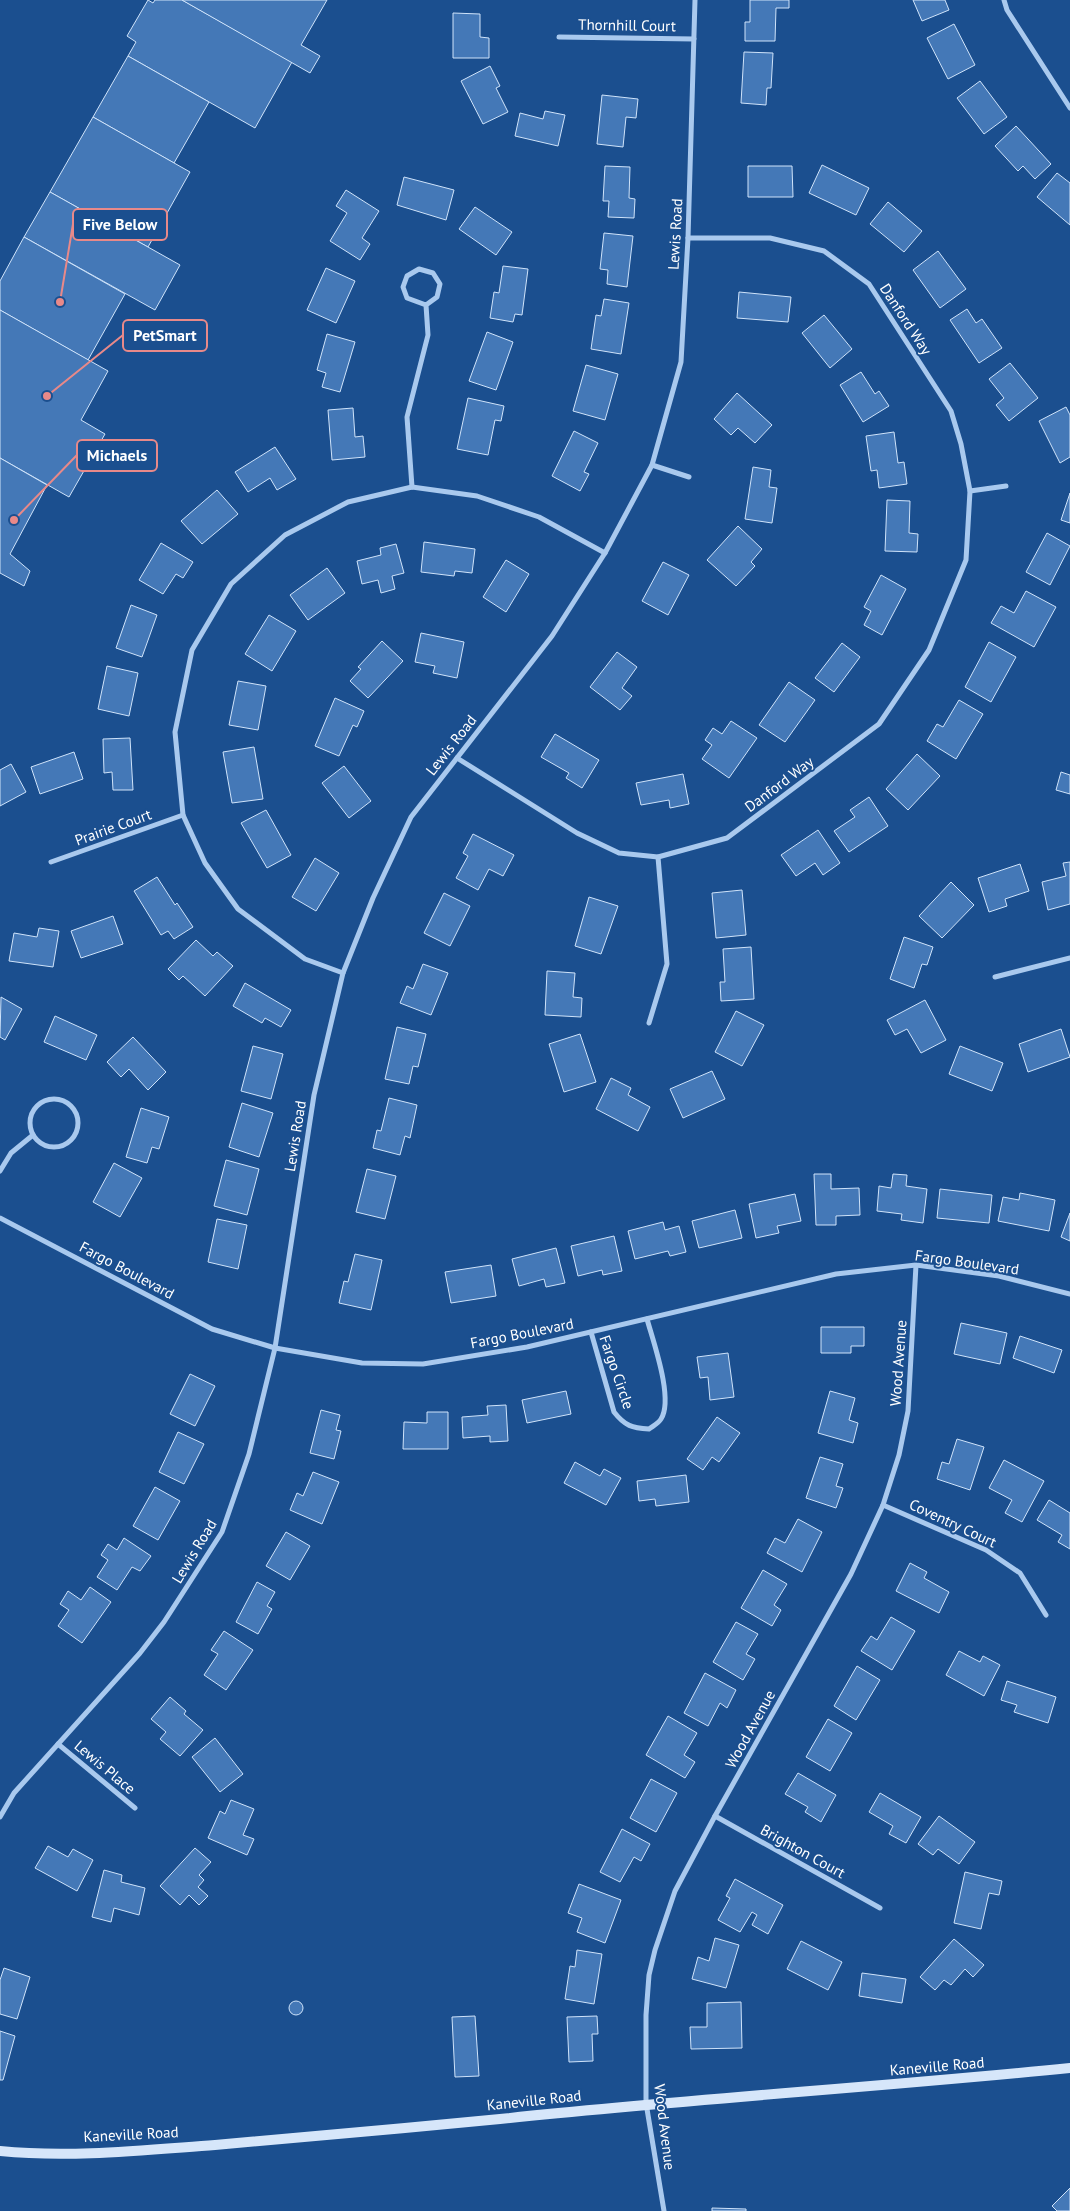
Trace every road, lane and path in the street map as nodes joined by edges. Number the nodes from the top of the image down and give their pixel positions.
1 (695, 0) edge
2 (1004, 0) edge
3 (559, 37) dead end
4 (694, 39) junction
5 (1070, 108) edge
6 (688, 238) junction
7 (426, 305) junction
8 (652, 464) junction
9 (689, 477) dead end
10 (1006, 486) dead end
11 (412, 487) junction
12 (970, 490) junction
13 (604, 553) junction
14 (457, 758) junction
15 (183, 815) junction
16 (658, 857) junction
17 (51, 862) dead end
18 (1070, 958) edge
19 (343, 973) junction
20 (995, 977) dead end
21 (650, 1024) dead end
22 (33, 1135) junction
23 (0, 1171) edge
24 (0, 1218) edge
25 (916, 1265) junction
26 (1070, 1294) edge
27 (647, 1319) junction
28 (590, 1332) junction
29 (275, 1348) junction
30 (883, 1505) junction
31 (1046, 1615) dead end
32 (58, 1744) junction
33 (135, 1808) dead end
34 (715, 1816) junction
35 (0, 1817) edge
36 (880, 1908) dead end
37 (1070, 2068) edge
38 (646, 2103) junction
39 (0, 2151) edge
40 (664, 2211) edge

1 - 4 street, Lewis Road
2 - 5 street
3 - 4 street, Thornhill Court
4 - 6 street, Lewis Road
6 - 8 street, Lewis Road
6 - 12 street, Danford Way
7 - 7 street
7 - 11 street
8 - 9 street
8 - 13 street, Lewis Road
10 - 12 street
11 - 13 street
11 - 15 street
12 - 16 street, Danford Way
13 - 14 street, Lewis Road
14 - 16 street, Danford Way
14 - 19 street, Lewis Road
15 - 17 street, Prairie Court
15 - 19 street
16 - 21 street
18 - 20 street
19 - 29 street, Lewis Road
22 - 22 street
22 - 23 street
24 - 29 street, Fargo Boulevard
25 - 26 street, Fargo Boulevard
25 - 27 street, Fargo Boulevard
25 - 30 street, Wood Avenue
27 - 28 street, Fargo Boulevard
27 - 28 street, Fargo Circle
28 - 29 street, Fargo Boulevard
29 - 32 street, Lewis Road
30 - 31 street, Coventry Court
30 - 34 street, Wood Avenue
32 - 33 street, Lewis Place
32 - 35 street, Lewis Road
34 - 36 street, Brighton Court
34 - 38 street, Wood Avenue
37 - 38 main road, Kaneville Road
38 - 39 main road, Kaneville Road
38 - 40 street, Wood Avenue

